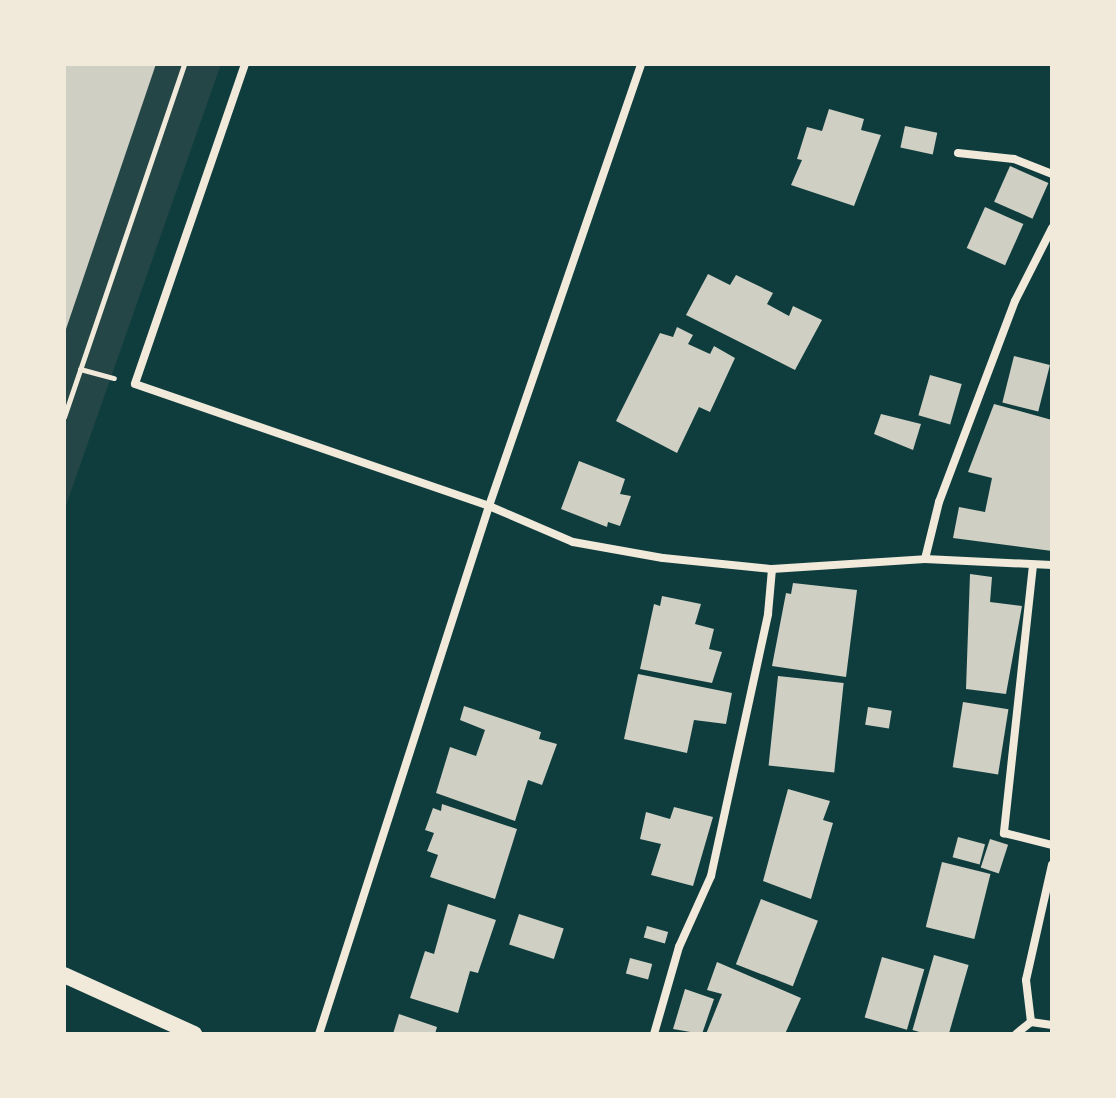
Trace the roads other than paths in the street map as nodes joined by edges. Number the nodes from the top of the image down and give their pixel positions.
1 (245, 64) edge
2 (641, 64) edge
3 (958, 153) dead end
4 (1052, 174) edge
5 (1052, 228) edge
6 (489, 506) junction
7 (925, 559) junction
8 (1033, 565) junction
9 (1052, 565) edge
10 (772, 569) junction
11 (1052, 845) edge
12 (1052, 865) edge
13 (64, 975) edge
14 (1031, 1022) junction
15 (1052, 1025) edge
16 (194, 1034) edge
17 (319, 1034) edge
18 (654, 1034) edge
19 (1016, 1034) edge

1 - 6 street
2 - 6 street
3 - 4 street
5 - 7 street
6 - 10 street
6 - 17 street
7 - 8 street
7 - 10 street
8 - 9 street
8 - 11 street
10 - 18 street
12 - 14 street
13 - 16 main road
14 - 15 street
14 - 19 street

